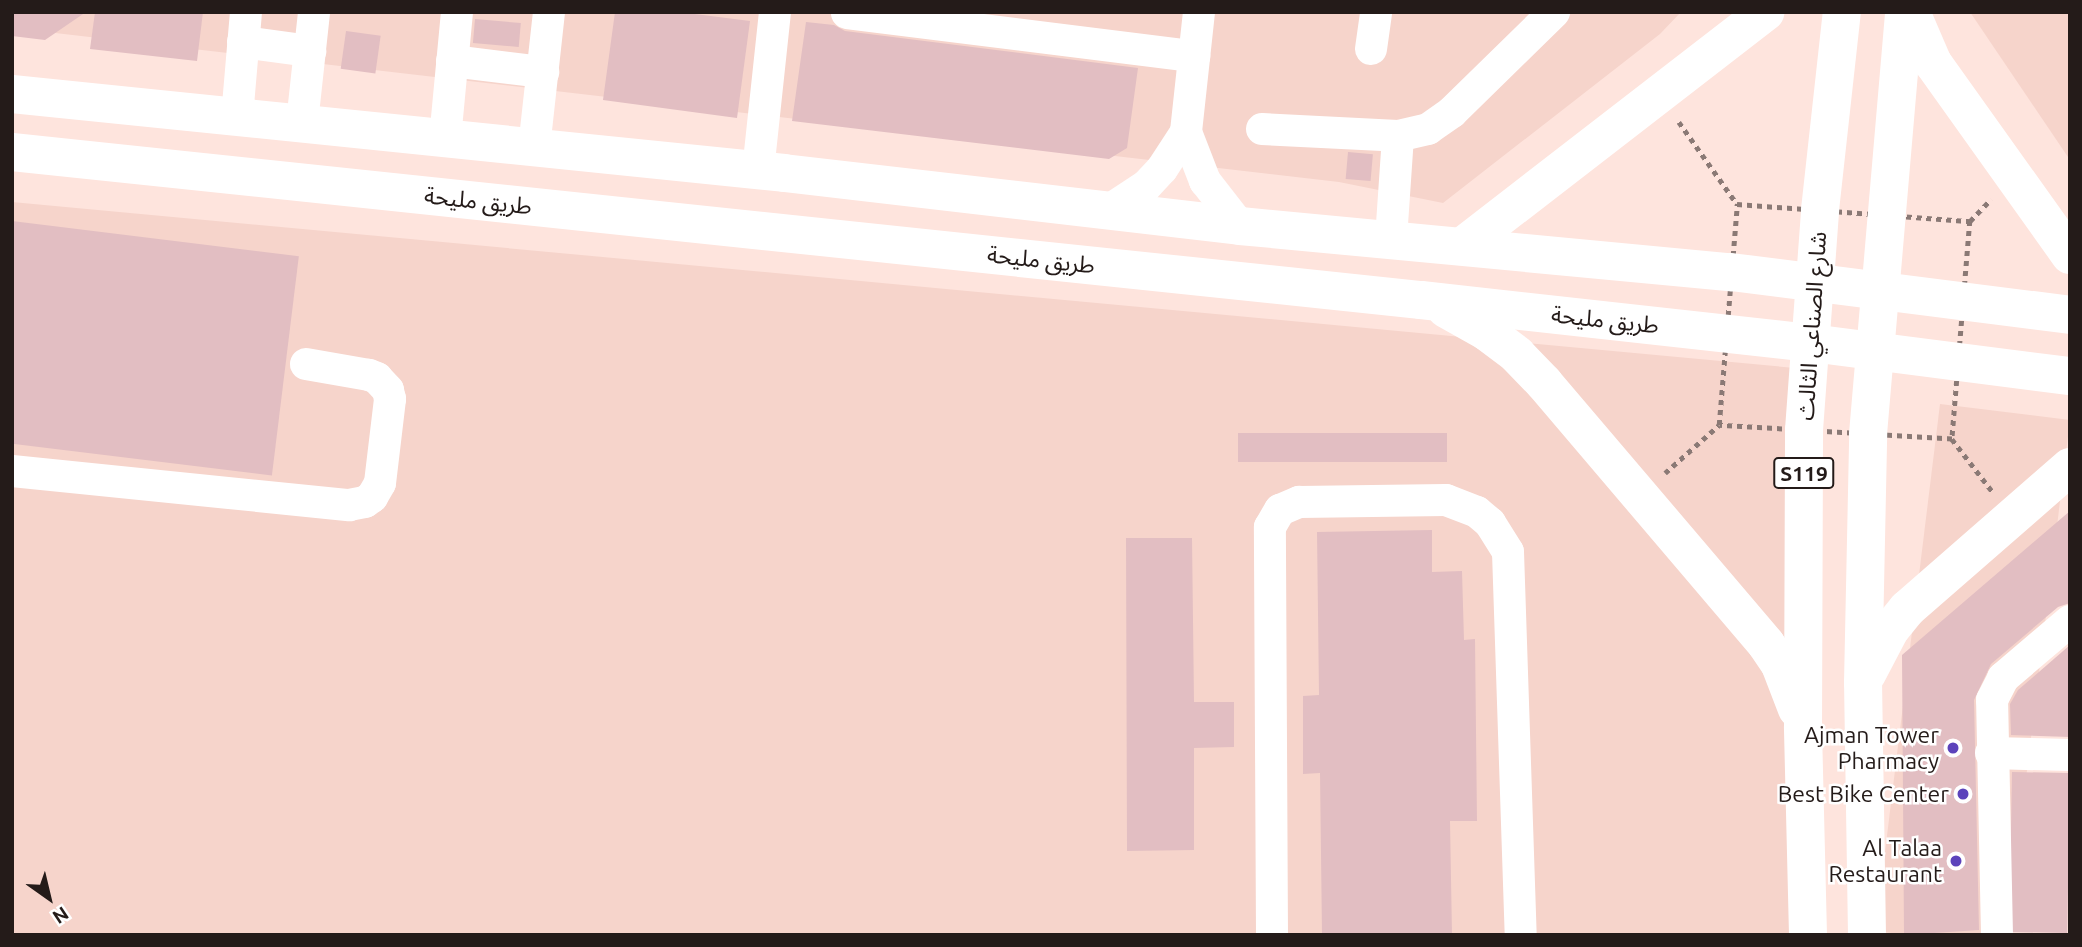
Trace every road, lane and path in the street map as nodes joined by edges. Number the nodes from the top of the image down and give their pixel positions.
1 (314, 12) edge
2 (457, 12) edge
3 (549, 12) edge
4 (775, 12) edge
5 (1199, 12) edge
6 (1376, 12) edge
7 (1554, 12) edge
8 (1766, 12) edge
9 (1842, 12) edge
10 (1904, 12) edge
11 (1911, 12) edge
12 (847, 13) edge
13 (244, 27) edge
14 (1371, 49) dead end
15 (310, 51) junction
16 (1194, 56) junction
17 (453, 61) junction
18 (543, 72) junction
19 (12, 94) edge
20 (1660, 94) junction
21 (237, 117) junction
22 (302, 123) junction
23 (1262, 129) dead end
24 (1186, 132) junction
25 (1398, 136) junction
26 (445, 139) junction
27 (534, 148) junction
28 (12, 152) edge
29 (771, 172) junction
30 (1737, 204) dead end
31 (1110, 210) junction
32 (1240, 226) junction
33 (732, 228) junction
34 (1391, 239) junction
35 (1464, 245) junction
36 (2070, 255) edge
37 (1815, 282) junction
38 (1880, 290) junction
39 (1421, 300) junction
40 (2070, 315) edge
41 (1811, 343) junction
42 (1876, 351) junction
43 (306, 364) dead end
44 (2070, 376) edge
45 (1719, 425) dead end
46 (1952, 439) dead end
47 (2070, 467) edge
48 (12, 471) edge
49 (1639, 495) junction
50 (2012, 517) junction
51 (2070, 621) edge
52 (1863, 683) junction
53 (1803, 727) junction
54 (1991, 753) junction
55 (2070, 755) edge
56 (1272, 935) edge
57 (1521, 935) edge
58 (1808, 935) edge
59 (1867, 935) edge
60 (1997, 935) edge

1 - 15 street
2 - 17 street
3 - 18 street
4 - 29 street
5 - 16 street
6 - 14 street
7 - 25 street
8 - 20 main road
9 - 37 main road, شارع الصناعي الثالث / S119
10 - 38 main road, S119
11 - 36 main road
12 - 16 street
13 - 15 street
13 - 21 street
15 - 22 street
16 - 24 street
17 - 18 street
17 - 26 street
18 - 27 street
19 - 21 main road
20 - 30 path
20 - 35 main road
21 - 22 main road
22 - 26 main road
23 - 25 street
24 - 31 street
24 - 32 street
25 - 34 street
26 - 27 main road
27 - 29 main road
28 - 33 main road, طريق مليحة
29 - 31 main road
29 - 33 main road
31 - 32 main road
32 - 34 main road
33 - 39 main road, طريق مليحة
34 - 35 main road
35 - 37 main road
37 - 38 main road
37 - 41 main road, شارع الصناعي الثالث / S119
38 - 40 main road
38 - 42 main road, S119
39 - 41 main road, طريق مليحة
39 - 49 main road
41 - 42 main road, طريق مليحة
41 - 53 main road, شارع الصناعي الثالث / S119
42 - 44 main road, طريق مليحة
42 - 52 main road, S119
43 - 48 street
45 - 49 path
46 - 50 path
47 - 50 main road
49 - 53 main road
50 - 52 main road
51 - 54 street
52 - 59 main road, S119
53 - 58 main road, شارع الصناعي الثالث / S119
54 - 55 street
54 - 60 street
56 - 57 street

